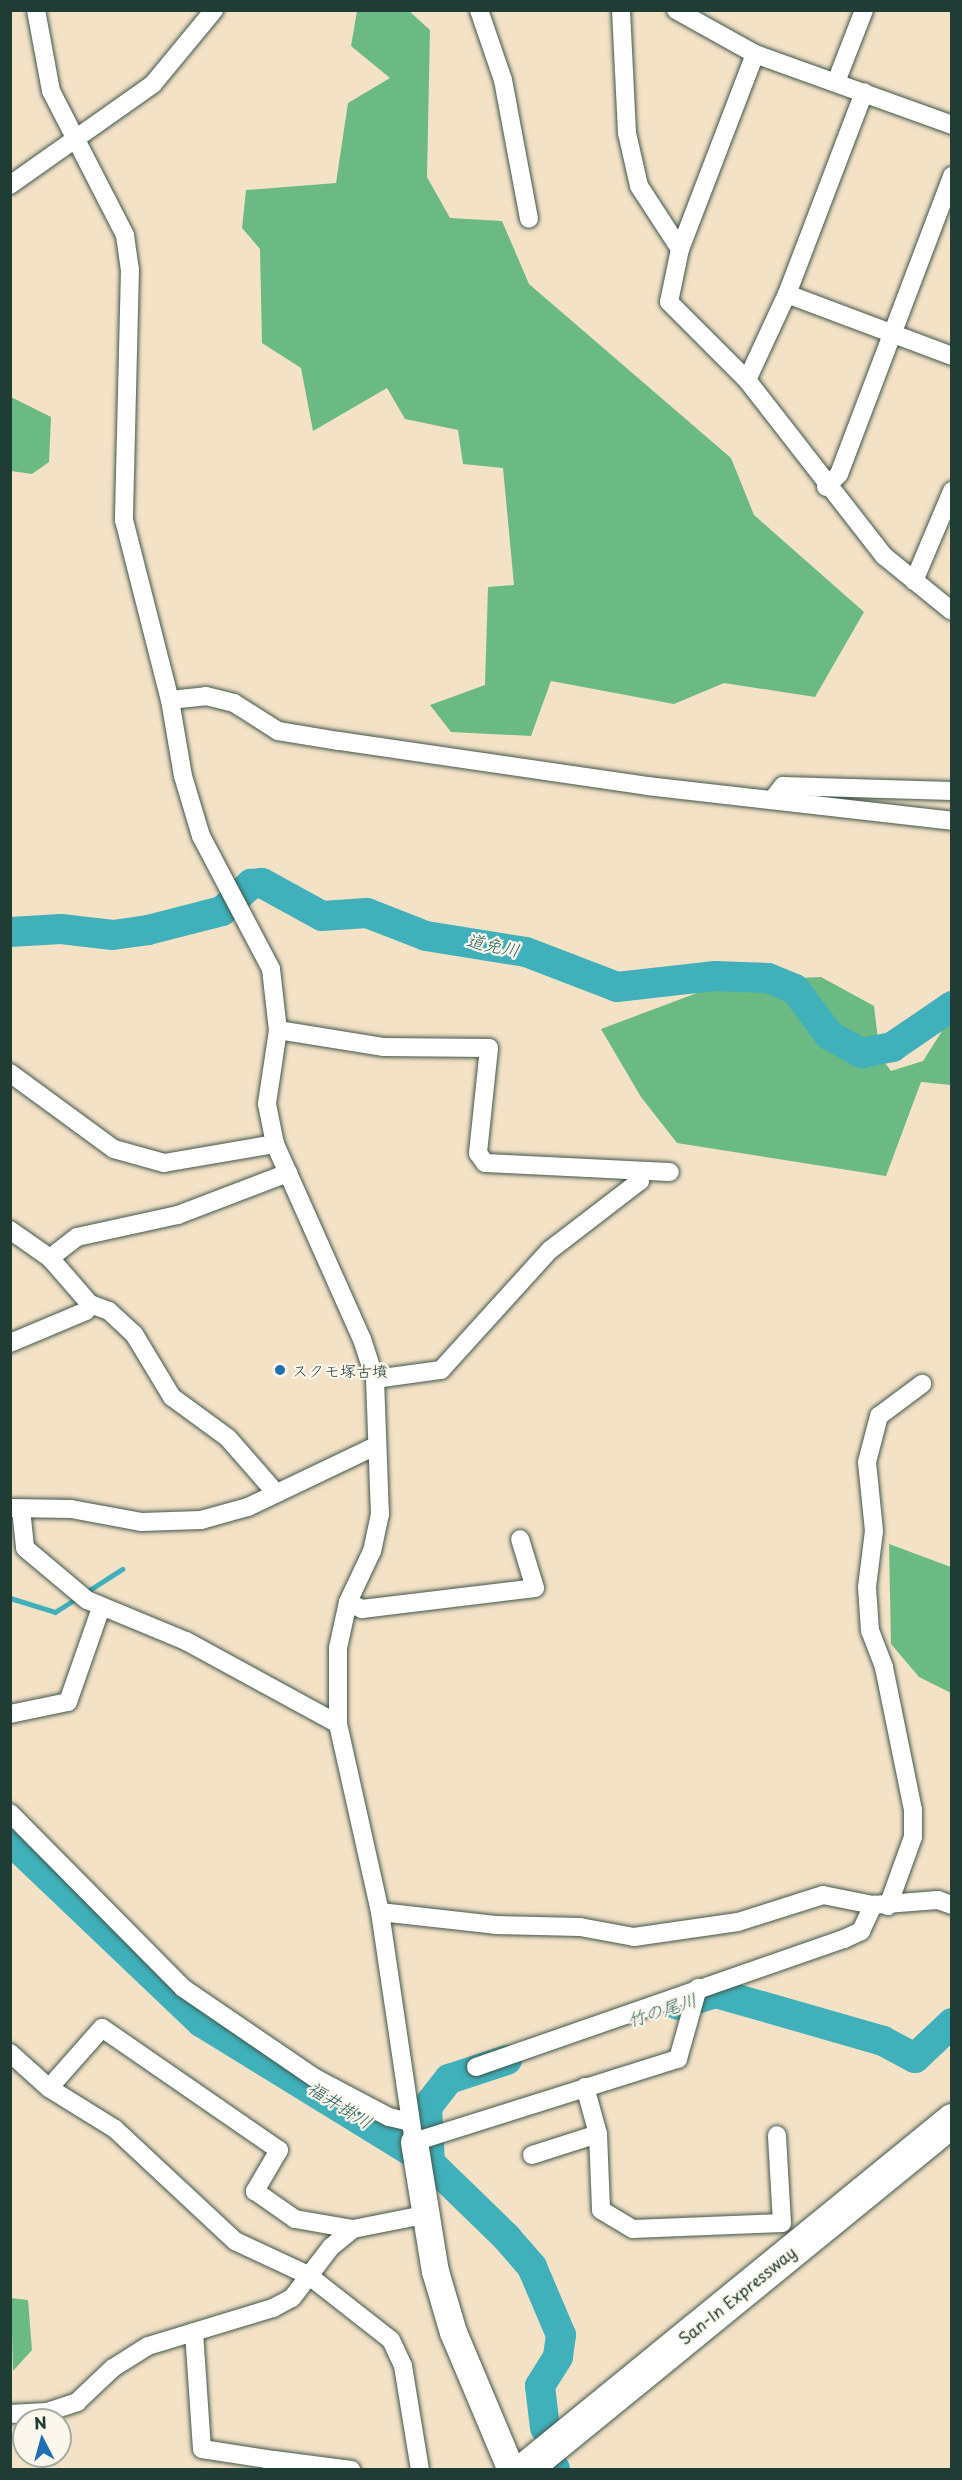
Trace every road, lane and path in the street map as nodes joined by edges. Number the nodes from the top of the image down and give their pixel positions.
1 (36, 10) edge
2 (214, 10) edge
3 (479, 10) edge
4 (621, 10) edge
5 (676, 10) edge
6 (864, 10) edge
7 (755, 54) junction
8 (836, 82) junction
9 (864, 92) junction
10 (951, 125) edge
11 (76, 140) junction
12 (951, 176) edge
13 (10, 185) edge
14 (529, 219) dead end
15 (680, 249) junction
16 (787, 294) junction
17 (891, 334) junction
18 (951, 356) edge
19 (747, 380) junction
20 (826, 487) junction
21 (951, 491) edge
22 (914, 581) junction
23 (951, 612) edge
24 (171, 700) junction
25 (951, 790) edge
26 (772, 800) junction
27 (951, 821) edge
28 (278, 1030) junction
29 (10, 1073) edge
30 (275, 1144) junction
31 (639, 1171) junction
32 (670, 1172) dead end
33 (288, 1173) junction
34 (10, 1230) edge
35 (50, 1258) junction
36 (90, 1304) junction
37 (10, 1343) edge
38 (375, 1379) junction
39 (922, 1384) dead end
40 (375, 1446) junction
41 (276, 1493) junction
42 (16, 1508) edge
43 (520, 1539) dead end
44 (348, 1602) junction
45 (101, 1608) junction
46 (10, 1714) edge
47 (338, 1724) junction
48 (10, 1813) edge
49 (880, 1905) junction
50 (951, 1905) edge
51 (380, 1912) junction
52 (698, 1988) junction
53 (10, 2053) edge
54 (476, 2067) dead end
55 (585, 2087) junction
56 (50, 2088) junction
57 (951, 2120) edge
58 (412, 2132) junction
59 (598, 2134) junction
60 (777, 2135) dead end
61 (532, 2155) dead end
62 (424, 2215) junction
63 (353, 2229) junction
64 (308, 2275) junction
65 (194, 2332) junction
66 (10, 2414) edge
67 (273, 2464) edge
68 (351, 2469) edge
69 (420, 2469) edge
70 (511, 2469) edge
71 (523, 2469) edge

1 - 11 street
2 - 11 street
3 - 14 street
4 - 15 street
5 - 7 street
6 - 8 street
7 - 8 street
7 - 15 street
8 - 9 street
9 - 10 street
9 - 16 street
11 - 13 street
11 - 24 street
12 - 17 street
15 - 19 street
16 - 17 street
16 - 19 street
17 - 18 street
17 - 20 street
19 - 20 street
20 - 22 street
21 - 22 street
22 - 23 street
24 - 26 street
24 - 28 street
25 - 26 street
26 - 27 street
28 - 30 street
28 - 31 street
29 - 30 street
30 - 33 street
31 - 32 street
31 - 38 street
33 - 35 street
33 - 38 street
34 - 35 street
35 - 36 street
36 - 37 street
36 - 41 street
38 - 40 street
39 - 49 street
40 - 41 street
40 - 44 street
41 - 42 street
42 - 45 street
43 - 44 street
44 - 47 street
45 - 46 street
45 - 47 street
47 - 51 street
48 - 58 street
49 - 50 street
49 - 51 street
49 - 52 street
51 - 58 street
52 - 54 street
52 - 55 street
53 - 56 street
55 - 58 street
55 - 59 street
56 - 63 street
56 - 64 street
57 - 71 highway, San-In Expressway
58 - 62 street
59 - 60 street
59 - 61 street
62 - 63 street
62 - 70 street
63 - 64 street
64 - 65 street
64 - 69 street
65 - 66 street
65 - 67 street
67 - 68 street

